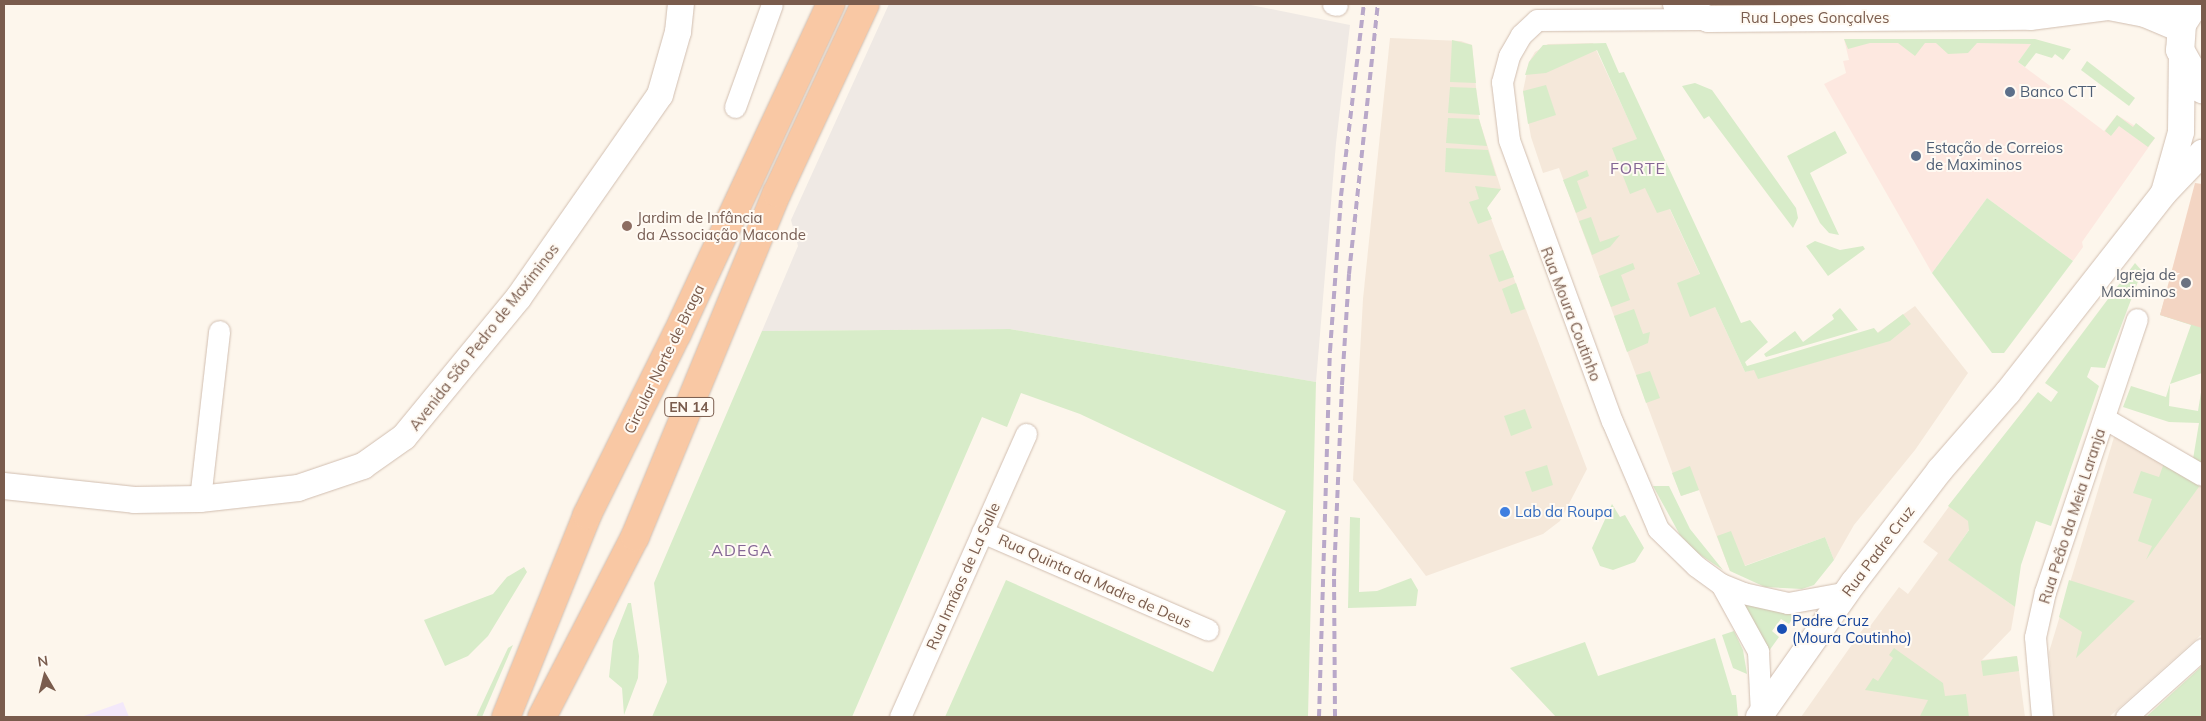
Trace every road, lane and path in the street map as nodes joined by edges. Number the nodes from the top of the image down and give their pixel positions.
1 (681, 4) edge
2 (772, 4) edge
3 (831, 4) edge
4 (865, 4) edge
5 (1676, 4) edge
6 (2164, 4) edge
7 (2094, 6) edge
8 (1735, 11) edge
9 (1708, 19) junction
10 (1538, 20) joint
11 (2185, 28) edge
12 (2202, 89) edge
13 (735, 107) dead end
14 (2199, 160) edge
15 (2163, 194) junction
16 (2137, 319) dead end
17 (219, 331) dead end
18 (2008, 392) junction
19 (2104, 418) junction
20 (1026, 434) dead end
21 (2202, 475) edge
22 (4, 486) edge
23 (200, 499) junction
24 (982, 532) junction
25 (1721, 584) junction
26 (1848, 592) junction
27 (1208, 630) dead end
28 (2202, 650) edge
29 (1765, 716) edge
30 (506, 717) edge
31 (542, 717) edge
32 (900, 717) edge
33 (2042, 717) edge
34 (2126, 717) edge

1 - 23 street, Avenida São Pedro de Maximinos
2 - 13 street
3 - 30 highway, Circular Norte de Braga / EN 14
4 - 31 highway, EN 14
5 - 9 street
6 - 11 main road
7 - 8 street, Rua Lopes Gonçalves
7 - 11 street, Rua Lopes Gonçalves
8 - 9 street, Rua Lopes Gonçalves
9 - 10 street, Rua Lopes Gonçalves
10 - 25 street, Rua Moura Coutinho
11 - 12 main road
11 - 15 street, Rua Padre Cruz
14 - 15 street, Rua Padre Cruz
15 - 18 street, Rua Padre Cruz
16 - 19 street, Rua Peão da Meia Laranja
17 - 23 street
18 - 26 street, Rua Padre Cruz
18 - 29 street, Rua Padre Cruz
19 - 21 street
19 - 33 street, Rua Peão da Meia Laranja
20 - 24 street, Rua Irmãos de La Salle
22 - 23 street, Avenida São Pedro de Maximinos
24 - 27 street, Rua Quinta da Madre de Deus
24 - 32 street, Rua Irmãos de La Salle
25 - 26 street, Rua Moura Coutinho
25 - 29 street, Rua Moura Coutinho
26 - 29 street, Rua Padre Cruz
28 - 34 street

